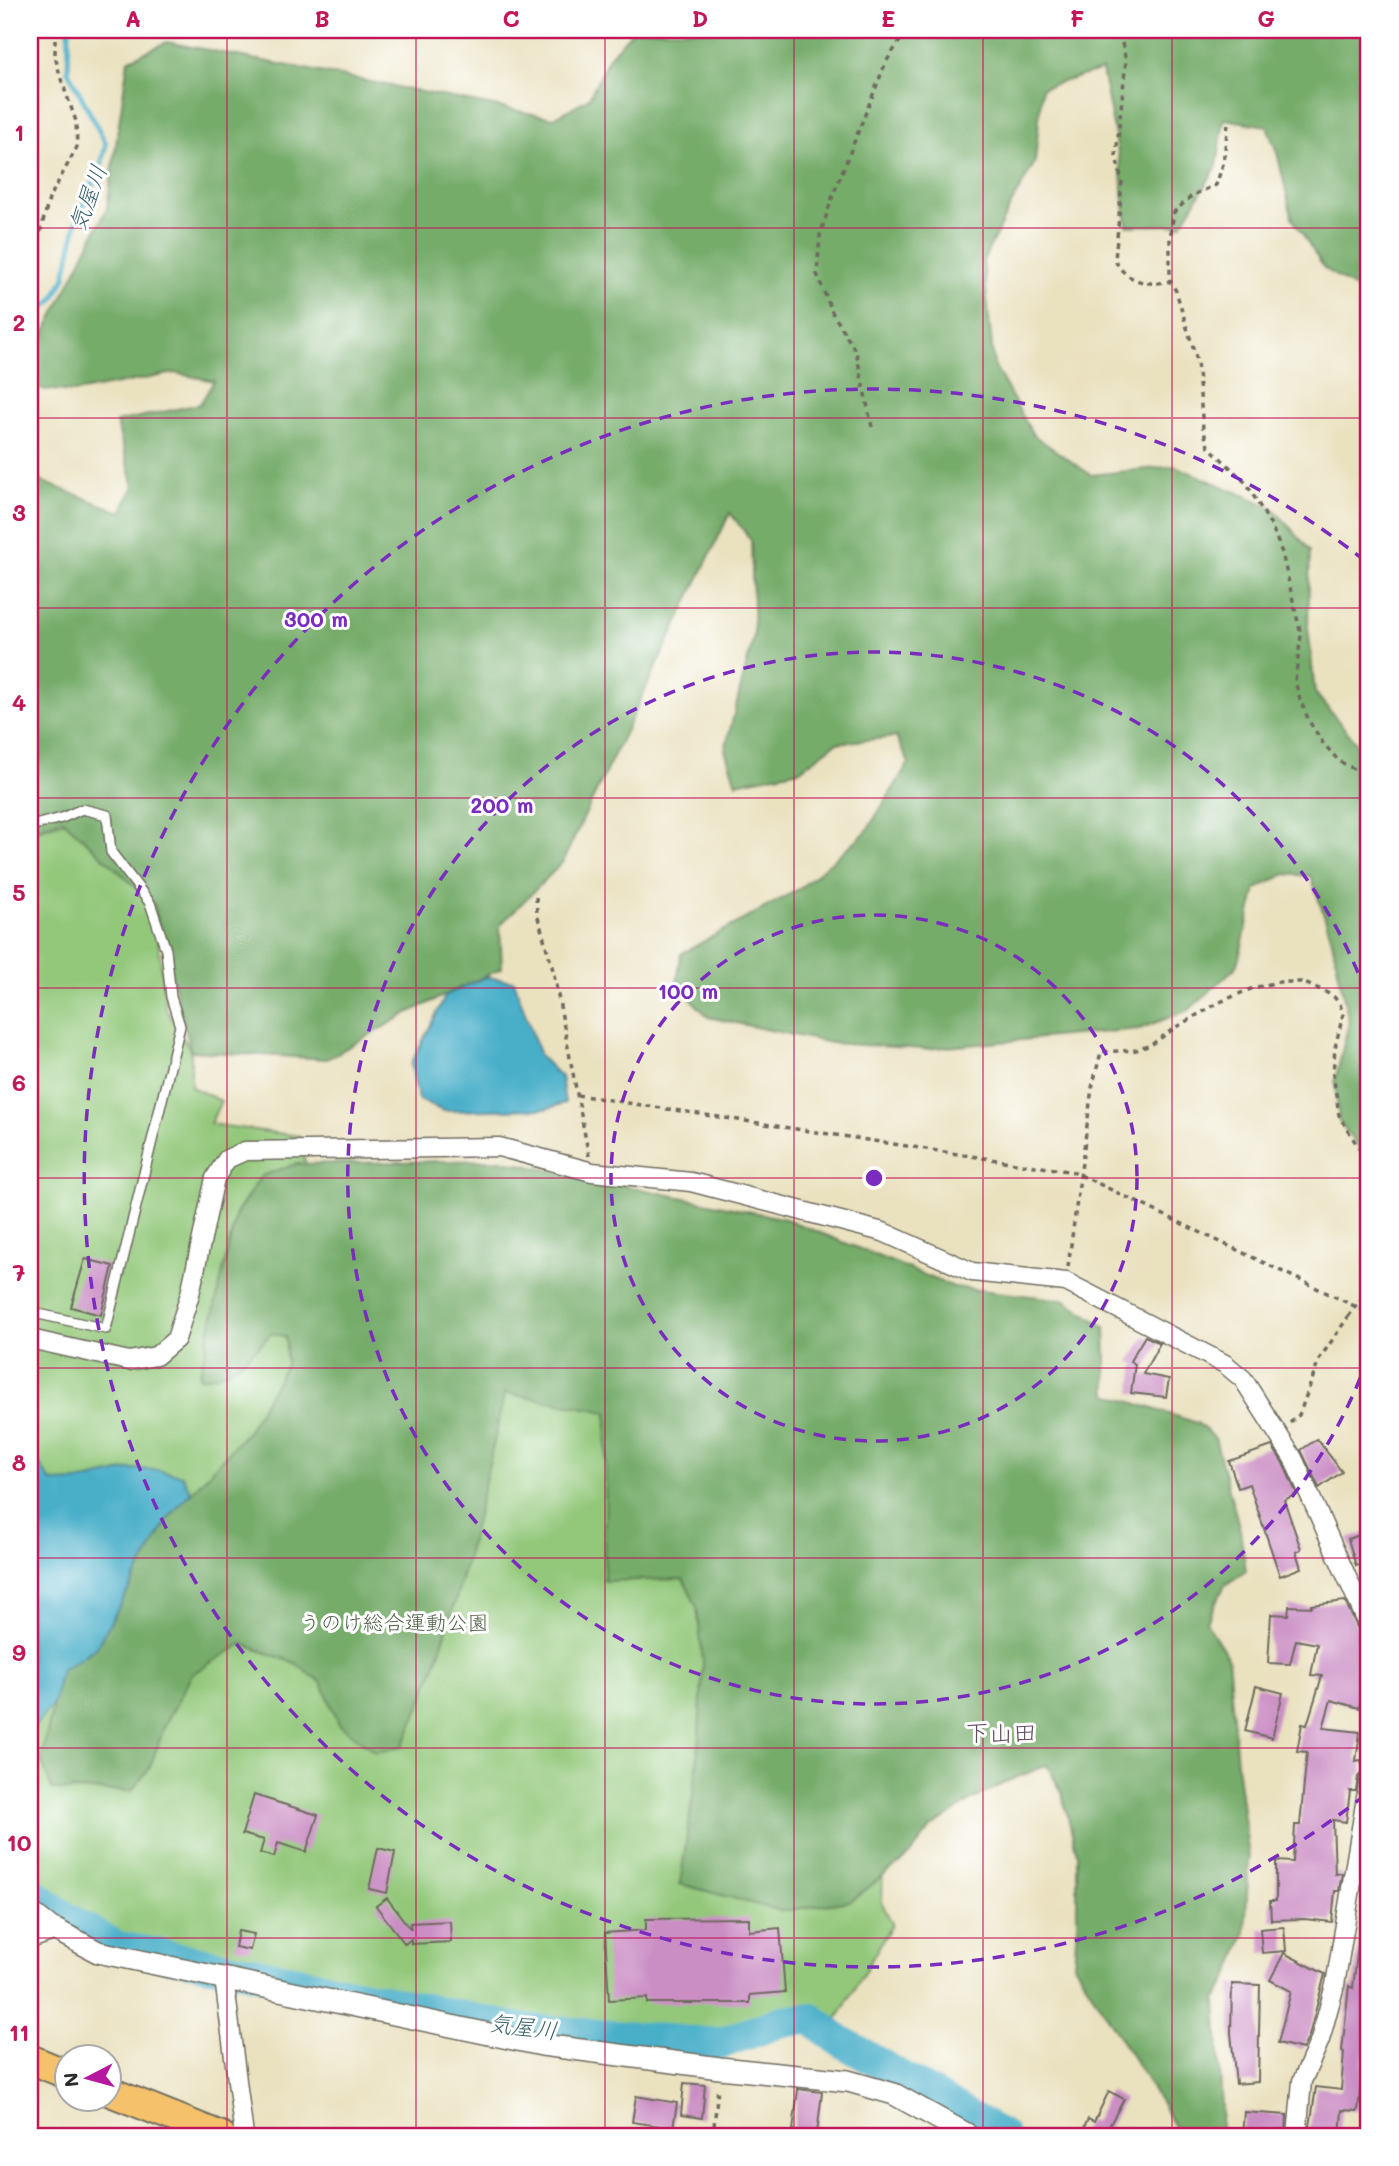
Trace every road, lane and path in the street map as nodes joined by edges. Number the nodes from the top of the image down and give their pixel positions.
1 (55, 30) edge
2 (907, 30) edge
3 (1122, 43) dead end
4 (1228, 124) dead end
5 (30, 271) edge
6 (1170, 281) junction
7 (872, 427) dead end
8 (1369, 777) edge
9 (30, 826) edge
10 (536, 897) dead end
11 (577, 1095) junction
12 (1369, 1165) edge
13 (592, 1172) junction
14 (1081, 1175) junction
15 (1066, 1282) junction
16 (1369, 1287) edge
17 (30, 1312) edge
18 (1369, 1313) edge
19 (30, 1339) edge
20 (1278, 1434) junction
21 (1369, 1626) edge
22 (1369, 1780) edge
23 (30, 1910) edge
24 (56, 1930) junction
25 (30, 1939) edge
26 (224, 1978) junction
27 (30, 2059) edge
28 (52, 2068) edge
29 (720, 2068) junction
30 (122, 2097) edge
31 (221, 2136) edge
32 (244, 2136) edge
33 (713, 2136) edge
34 (970, 2136) edge
35 (1297, 2136) edge

1 - 5 path
2 - 7 path
3 - 6 path
4 - 6 path
6 - 8 path
9 - 17 lane
10 - 11 path
11 - 13 path
11 - 14 path
12 - 14 path
13 - 15 street
13 - 19 street
14 - 15 path
14 - 18 path
15 - 20 street
16 - 20 path, bridge
20 - 21 street
22 - 35 street
23 - 24 street
24 - 25 street
24 - 26 street
26 - 29 street
26 - 32 street
27 - 28 main road
29 - 33 path
29 - 34 street
30 - 31 main road

